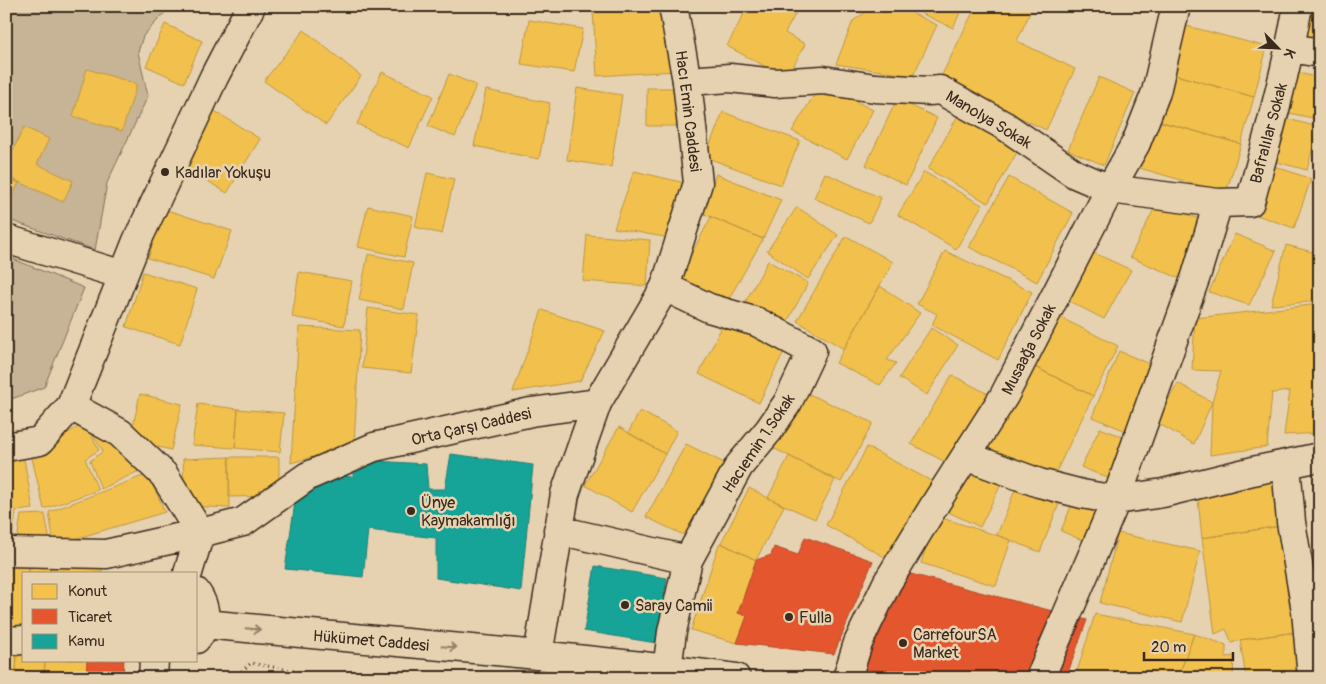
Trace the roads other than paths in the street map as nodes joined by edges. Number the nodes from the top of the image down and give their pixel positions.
1 (251, 6) edge
2 (673, 6) edge
3 (1176, 6) edge
4 (1298, 6) edge
5 (1291, 48) junction
6 (1320, 53) edge
7 (687, 80) junction
8 (1110, 189) junction
9 (1250, 202) joint
10 (1218, 204) junction
11 (6, 239) edge
12 (123, 275) junction
13 (665, 287) junction
14 (597, 403) junction
15 (71, 406) junction
16 (6, 447) edge
17 (966, 456) junction
18 (1320, 457) edge
19 (1286, 464) junction
20 (1116, 500) junction
21 (558, 530) junction
22 (200, 533) junction
23 (6, 552) edge
24 (688, 560) junction
25 (188, 572) edge
26 (198, 595) edge
27 (200, 632) edge
28 (22, 640) edge
29 (6, 641) edge
30 (538, 655) junction
31 (154, 662) edge
32 (651, 671) edge
33 (153, 678) edge
34 (580, 678) edge
35 (736, 678) edge
36 (847, 678) edge
37 (1040, 678) edge
38 (1312, 678) edge

1 - 12 street
2 - 7 street, Hacı Emin Caddesi
3 - 8 street, Musaağa Sokak
4 - 5 street, Bafralılar Sokak
5 - 6 street
5 - 9 street, Bafralılar Sokak
7 - 8 street, Manolya Sokak
7 - 13 street, Hacı Emin Caddesi
8 - 10 street, Manolya Sokak
8 - 17 street, Musaağa Sokak
9 - 10 street, Manolya Sokak
10 - 20 street
11 - 12 street
12 - 15 street
13 - 14 street, Hacı Emin Caddesi
13 - 24 street, Hacıemin 1.Sokak
14 - 21 street
14 - 22 street, Orta Çarşı Caddesi
15 - 16 street
15 - 22 street
17 - 20 street
17 - 36 street, Musaağa Sokak
18 - 19 street
19 - 20 street
19 - 38 street
20 - 37 street
21 - 24 street
21 - 30 street
22 - 23 street, Orta Çarşı Caddesi
22 - 25 street
24 - 32 street, Hacıemin 1.Sokak
26 - 27 street
27 -> 30 street, Hükümet Caddesi
28 - 29 street
30 - 32 street
30 - 34 street
31 - 33 street
32 - 35 street

